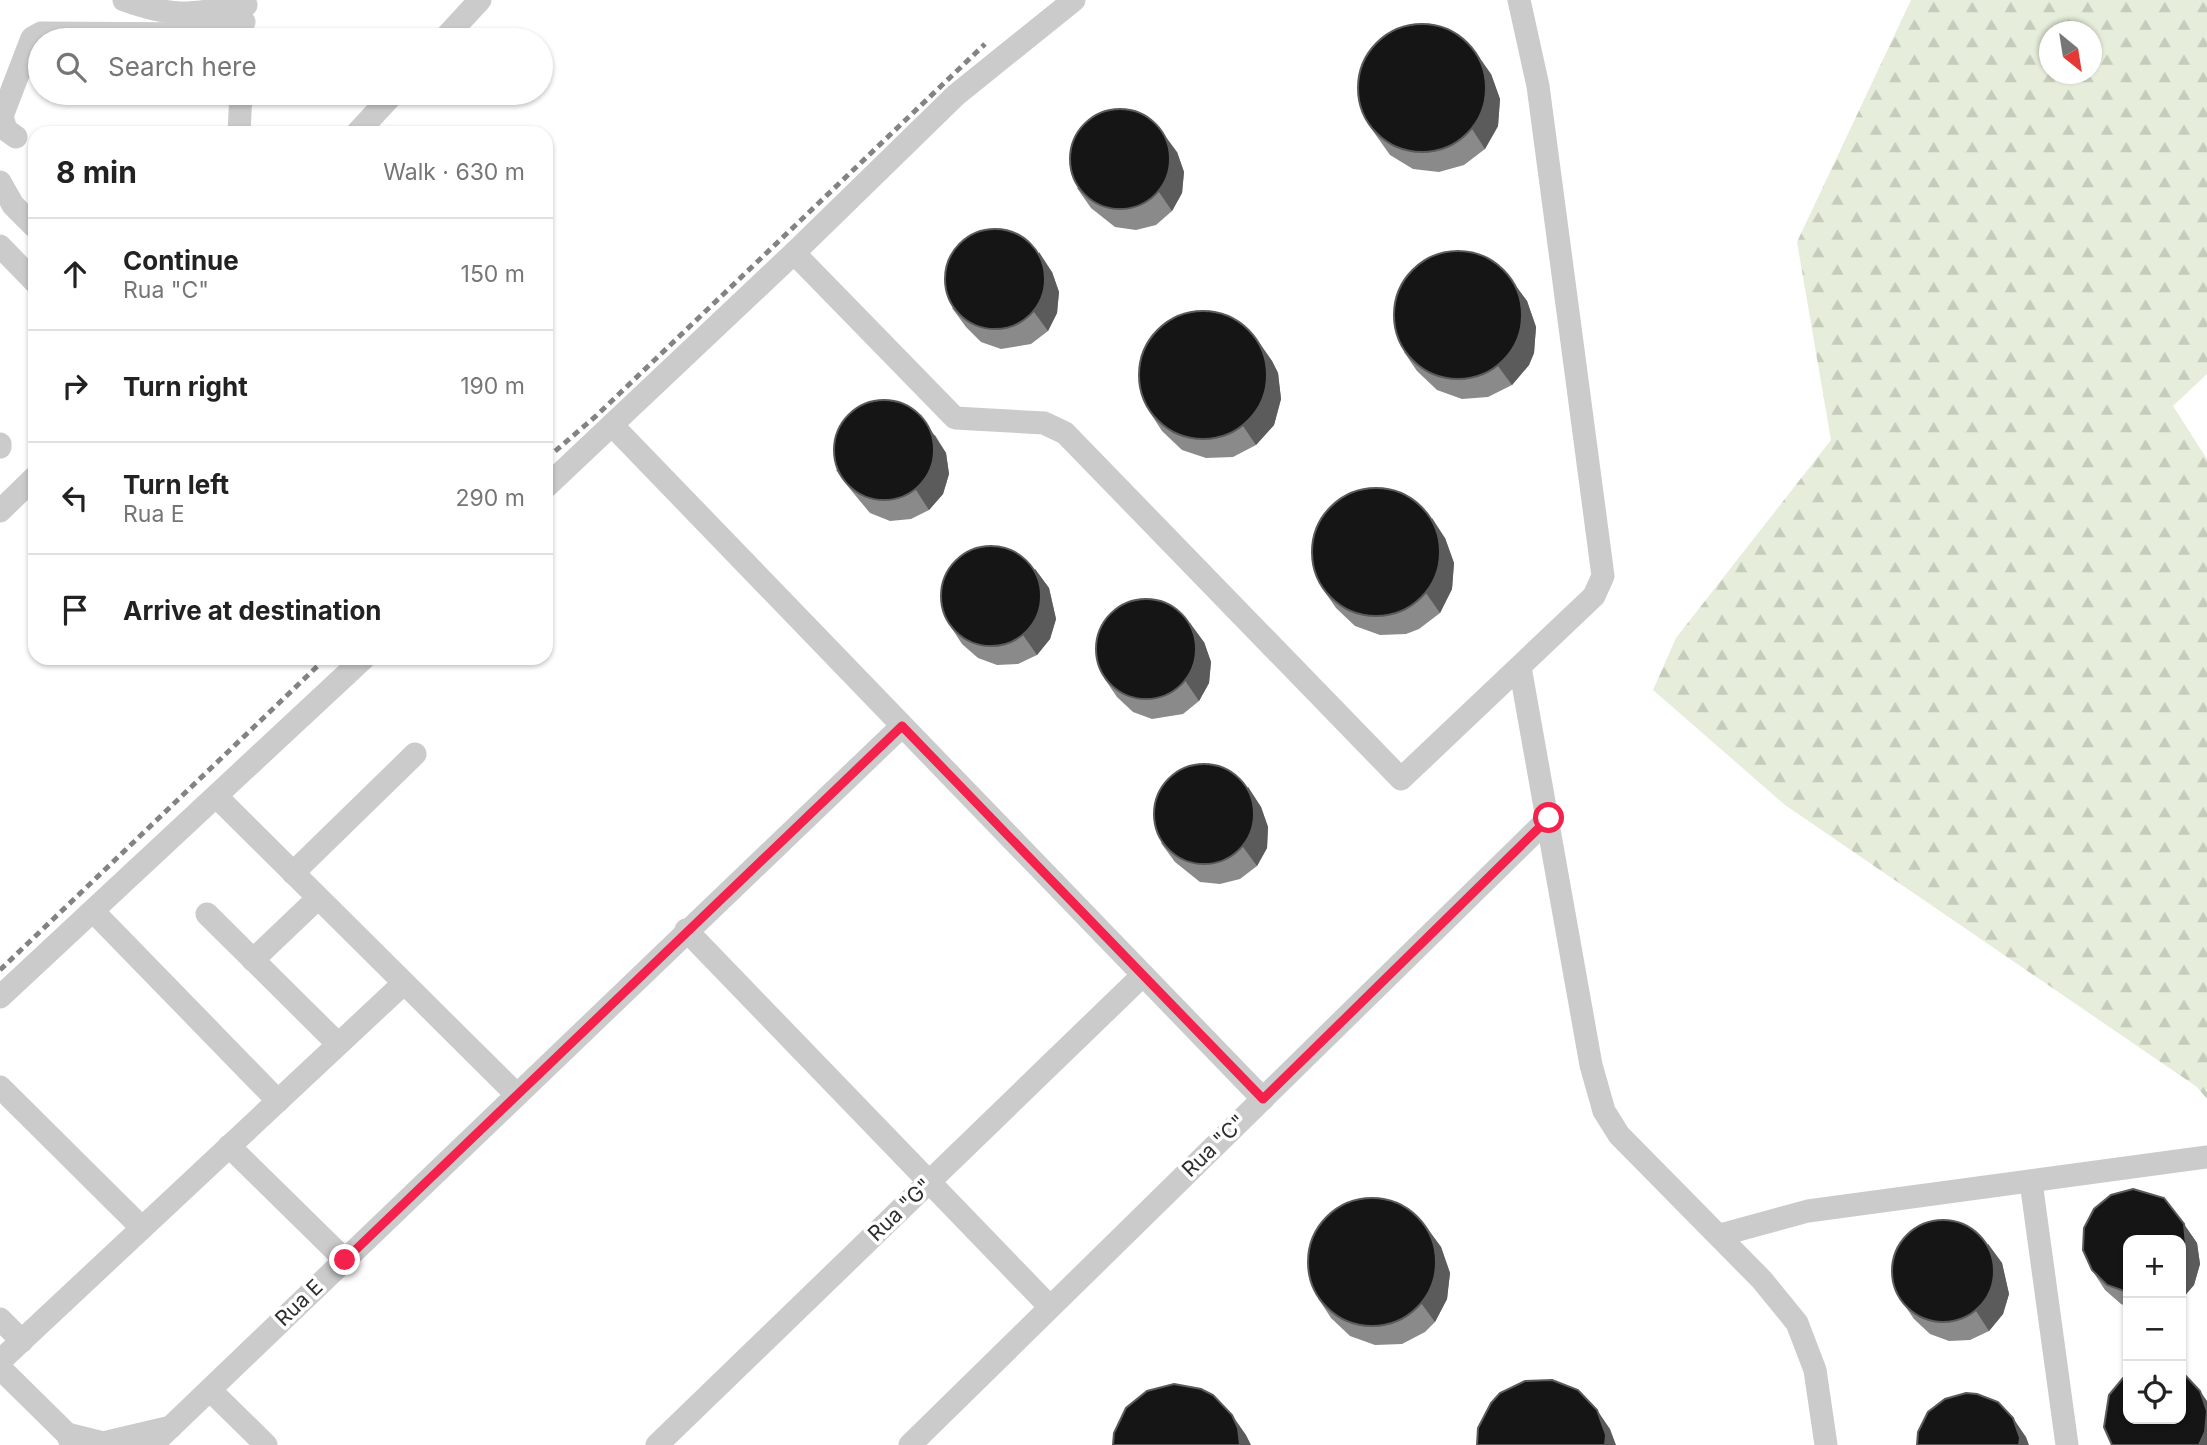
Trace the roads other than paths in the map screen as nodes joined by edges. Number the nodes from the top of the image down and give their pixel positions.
1 (124, 0) edge
2 (480, 0) edge
3 (1074, 0) edge
4 (1519, 0) edge
5 (245, 17) edge
6 (220, 28) edge
7 (454, 28) edge
8 (28, 48) edge
9 (240, 105) edge
10 (383, 105) edge
11 (239, 126) edge
12 (363, 126) edge
13 (16, 137) dead end
14 (0, 182) edge
15 (28, 220) edge
16 (0, 246) edge
17 (794, 253) junction
18 (28, 275) edge
19 (612, 425) junction
20 (553, 480) edge
21 (28, 484) edge
22 (0, 511) edge
23 (357, 665) edge
24 (1520, 667) junction
25 (902, 726) junction
26 (415, 754) dead end
27 (216, 797) junction
28 (1549, 818) junction
29 (293, 873) junction
30 (318, 898) junction
31 (93, 911) junction
32 (207, 914) dead end
33 (686, 930) junction
34 (253, 960) junction
35 (1143, 975) junction
36 (404, 983) junction
37 (0, 997) edge
38 (338, 1044) junction
39 (0, 1087) edge
40 (517, 1095) junction
41 (1263, 1099) junction
42 (278, 1101) junction
43 (229, 1146) junction
44 (2207, 1157) edge
45 (929, 1181) junction
46 (2031, 1182) junction
47 (142, 1228) junction
48 (1720, 1235) junction
49 (345, 1260) junction
50 (1050, 1307) junction
51 (0, 1319) edge
52 (22, 1341) junction
53 (0, 1361) edge
54 (0, 1368) edge
55 (210, 1390) junction
56 (171, 1427) junction
57 (69, 1439) edge
58 (152, 1445) edge
59 (266, 1445) edge
60 (657, 1445) edge
61 (909, 1445) edge
62 (1826, 1445) edge
63 (2067, 1445) edge

1 - 5 street
2 - 7 street
3 - 17 street
4 - 24 street
5 - 6 street
8 - 13 street
9 - 11 street
10 - 12 street
14 - 15 street
16 - 18 street
17 - 19 street
17 - 24 street
19 - 20 street
19 - 25 street
21 - 22 street
23 - 27 street
24 - 28 street
25 - 33 street, Rua E
25 - 35 street
26 - 29 street
27 - 29 street
27 - 31 street
28 - 41 street, Rua "C"
28 - 48 street
29 - 30 street
30 - 34 street
30 - 36 street
31 - 37 street
31 - 42 street
32 - 34 street
33 - 40 street, Rua E
33 - 45 street
34 - 38 street
35 - 41 street
35 - 45 street, Rua "G"
36 - 38 street
36 - 40 street
38 - 42 street
39 - 47 street
40 - 49 street, Rua E
41 - 50 street, Rua "C"
42 - 43 street
43 - 47 street
43 - 49 street
44 - 46 street
45 - 50 street
45 - 60 street, Rua "G"
46 - 48 street
46 - 63 street
47 - 52 street
48 - 62 street
49 - 55 street, Rua E
50 - 61 street, Rua "C"
51 - 52 street
52 - 53 street
54 - 57 street
55 - 56 street, Rua E
55 - 59 street
56 - 57 street
56 - 58 street, Rua E

